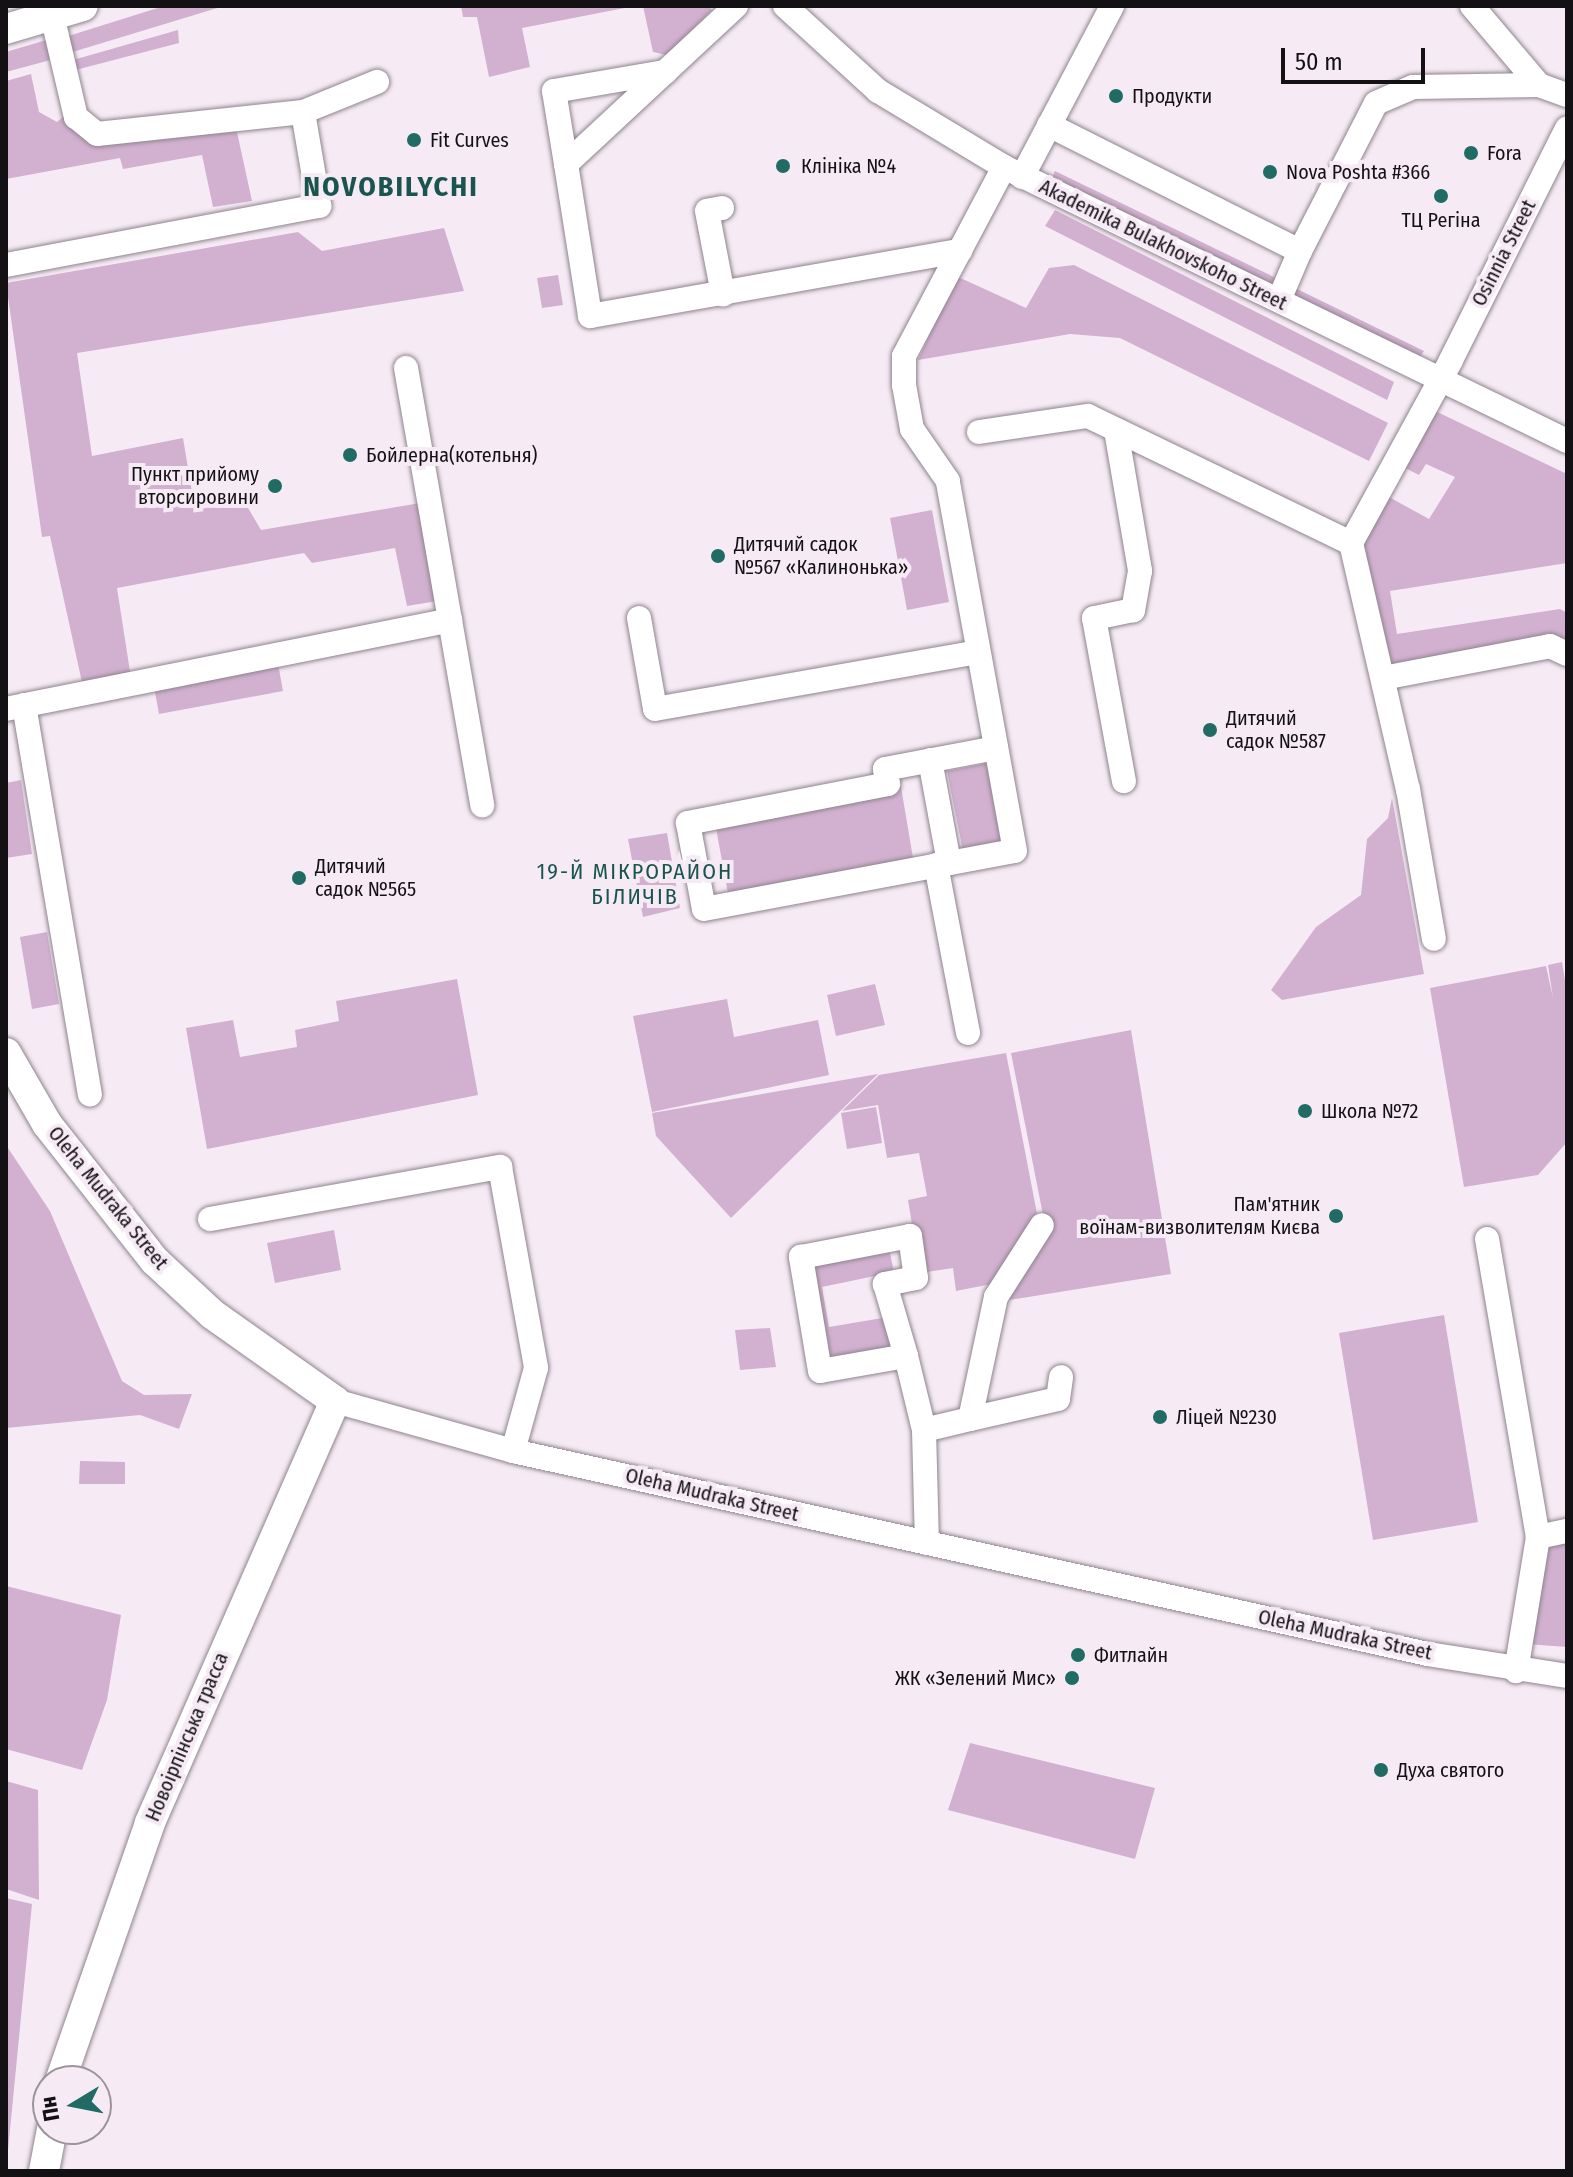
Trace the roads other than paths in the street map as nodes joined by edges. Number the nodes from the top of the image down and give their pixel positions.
1 (83, 6) edge
2 (736, 6) edge
3 (785, 6) edge
4 (1112, 6) edge
5 (1472, 6) edge
6 (52, 15) junction
7 (6, 29) edge
8 (665, 72) junction
9 (377, 82) dead end
10 (1539, 85) junction
11 (1567, 95) edge
12 (303, 112) junction
13 (1049, 125) junction
14 (1567, 128) edge
15 (566, 164) junction
16 (1013, 172) junction
17 (722, 208) dead end
18 (960, 251) junction
19 (1300, 251) junction
20 (6, 265) edge
21 (723, 294) junction
22 (1279, 300) junction
23 (406, 368) dead end
24 (1441, 379) junction
25 (1116, 430) junction
26 (979, 432) dead end
27 (1567, 441) edge
28 (1351, 543) junction
29 (639, 618) dead end
30 (450, 620) junction
31 (978, 652) junction
32 (1567, 654) edge
33 (1383, 678) junction
34 (15, 707) edge
35 (996, 748) junction
36 (930, 760) junction
37 (1124, 781) dead end
38 (482, 805) dead end
39 (942, 864) junction
40 (1434, 939) dead end
41 (968, 1033) dead end
42 (6, 1053) edge
43 (90, 1094) dead end
44 (210, 1219) dead end
45 (1042, 1225) dead end
46 (1487, 1239) dead end
47 (906, 1356) junction
48 (1061, 1377) dead end
49 (335, 1401) junction
50 (970, 1419) junction
51 (924, 1430) junction
52 (513, 1451) junction
53 (1567, 1531) edge
54 (1538, 1537) junction
55 (927, 1543) junction
56 (1516, 1671) junction
57 (1567, 1676) edge
58 (66, 2065) edge
59 (49, 2145) edge
60 (44, 2171) edge

1 - 6 main road
2 - 8 street
3 - 16 street, Akademika Bulakhovskoho Street
4 - 13 street
5 - 10 street
6 - 7 main road
6 - 12 street
8 - 15 street
8 - 15 street
9 - 12 street
10 - 11 street
10 - 19 street
12 - 20 street
13 - 16 street
13 - 19 street
14 - 24 street, Osinnia Street
15 - 21 street
16 - 18 street
16 - 22 street, Akademika Bulakhovskoho Street
17 - 21 street
18 - 21 street
18 - 31 street
19 - 22 street
22 - 24 street, Akademika Bulakhovskoho Street
23 - 30 street
24 - 27 street, Akademika Bulakhovskoho Street
24 - 28 street, Osinnia Street
25 - 26 street
25 - 28 street
25 - 37 street
28 - 33 street
29 - 31 street
30 - 34 street
30 - 38 street
31 - 35 street
32 - 33 street
33 - 40 street
34 - 43 street
35 - 36 street
35 - 39 street
36 - 39 street
36 - 39 street
39 - 41 street
42 - 49 main road, Oleha Mudraka Street
44 - 52 street
45 - 50 street
46 - 54 street
47 - 47 street
47 - 51 street
48 - 50 street
49 - 52 street, Oleha Mudraka Street
49 - 58 main road, Новоірпінська трасса
50 - 51 street
51 - 55 street
52 - 55 street, Oleha Mudraka Street
53 - 54 street
54 - 56 street
55 - 56 street, Oleha Mudraka Street
56 - 57 street, Oleha Mudraka Street
59 - 60 main road

